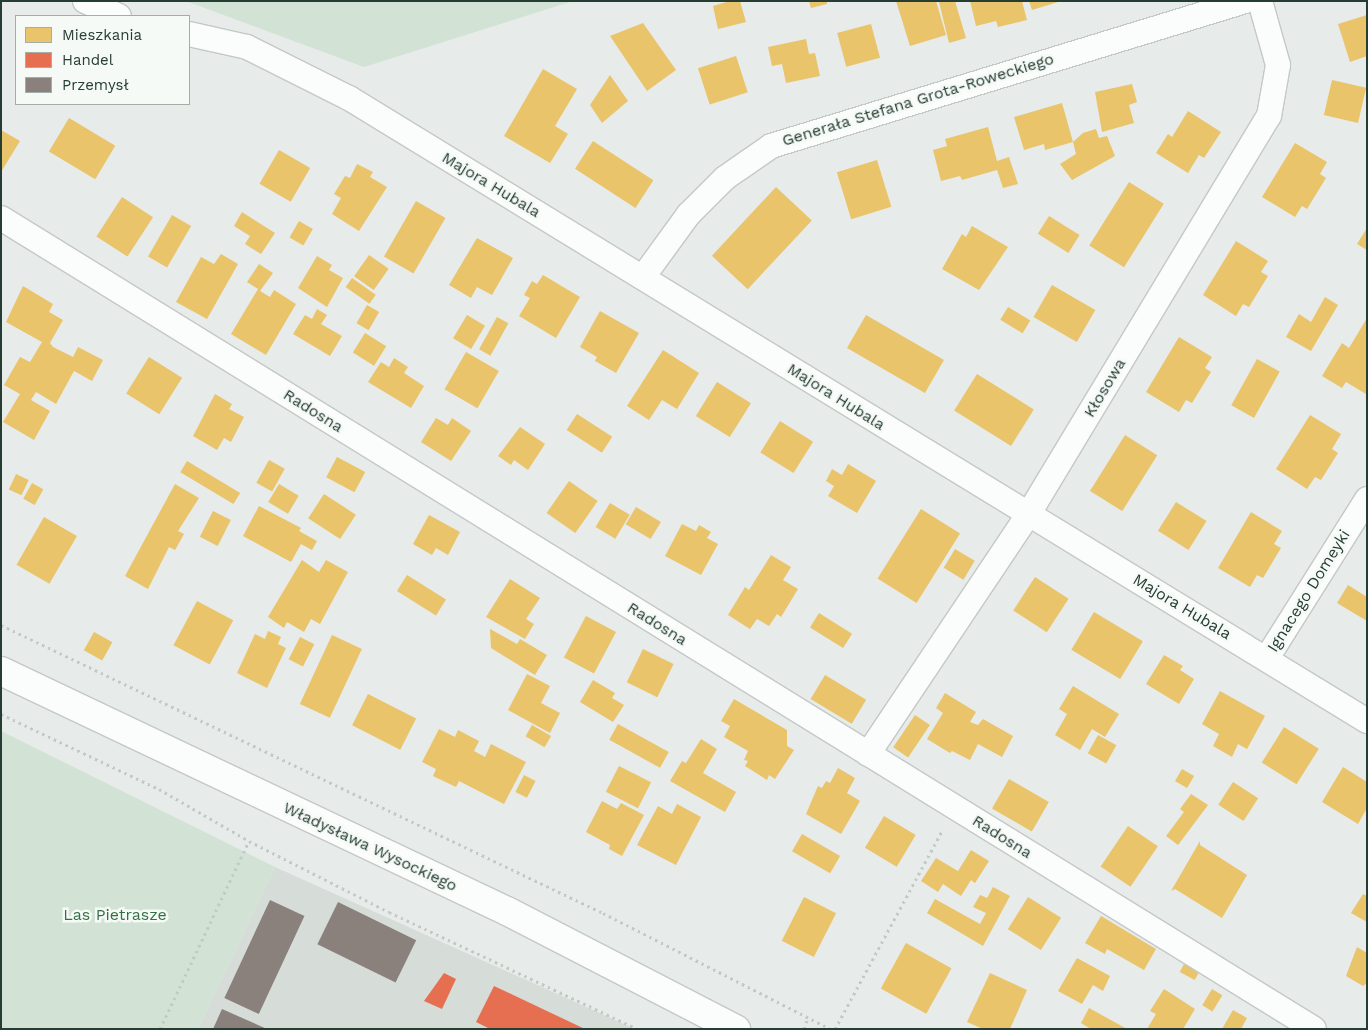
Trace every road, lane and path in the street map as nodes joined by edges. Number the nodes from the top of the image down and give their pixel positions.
1 (85, 1) edge
2 (1244, 1) edge
3 (1260, 1) edge
4 (117, 15) edge
5 (190, 34) edge
6 (1, 218) edge
7 (643, 277) junction
8 (1367, 499) edge
9 (1028, 515) junction
10 (1, 625) edge
11 (1267, 658) junction
12 (1, 671) edge
13 (1, 714) edge
14 (1367, 721) edge
15 (868, 754) junction
16 (954, 807) junction
17 (249, 841) junction
18 (808, 1017) junction
19 (160, 1029) edge
20 (638, 1029) edge
21 (736, 1029) edge
22 (804, 1029) edge
23 (833, 1029) edge
24 (1314, 1029) edge

1 - 4 street
2 - 7 street, Generała Stefana Grota-Roweckiego
3 - 9 street, Kłosowa
5 - 7 street, Majora Hubala
6 - 15 street, Radosna
7 - 9 street, Majora Hubala
8 - 11 street, Ignacego Domeyki
9 - 11 street, Majora Hubala
9 - 15 street, Kłosowa
10 - 18 path
11 - 14 street, Majora Hubala
12 - 21 street, Władysława Wysockiego
13 - 17 path
15 - 16 street, Radosna
16 - 23 path
16 - 24 street, Radosna
17 - 19 path
17 - 20 path
18 - 22 path
18 - 23 path

